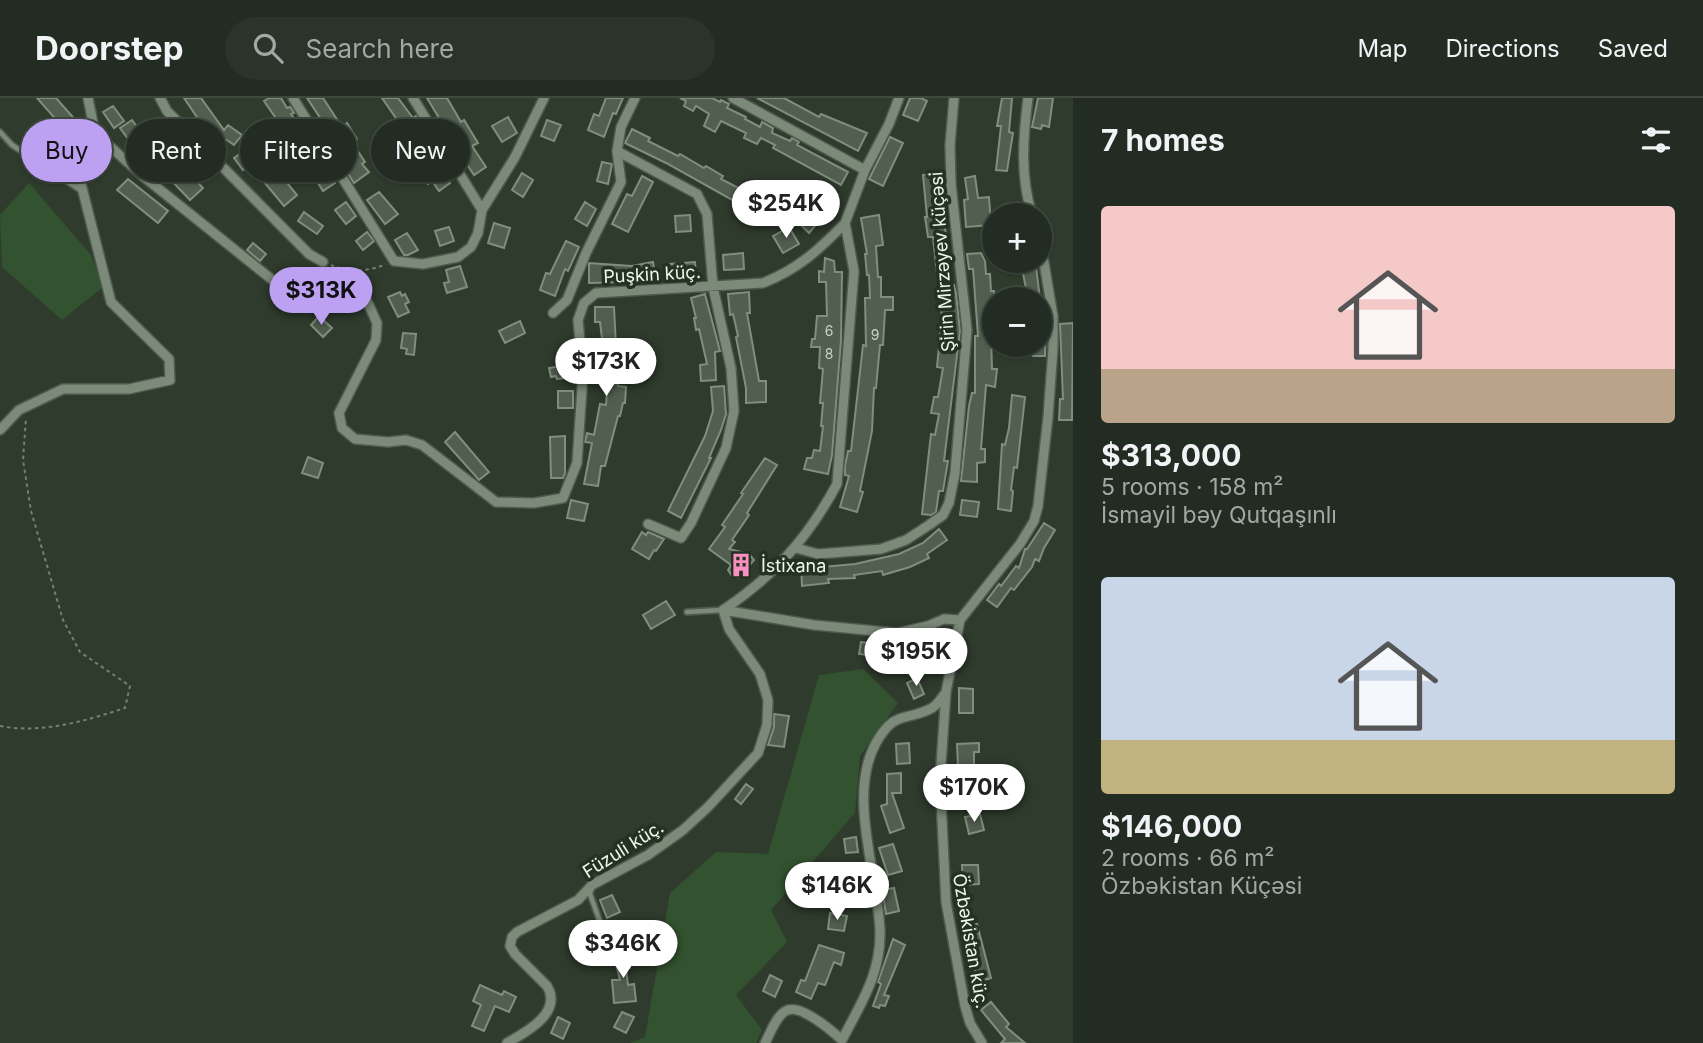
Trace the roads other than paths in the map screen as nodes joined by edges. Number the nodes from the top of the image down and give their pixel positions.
1 (88, 98) edge
2 (160, 98) edge
3 (293, 98) edge
4 (413, 98) edge
5 (531, 98) edge
6 (544, 98) edge
7 (635, 98) edge
8 (733, 98) edge
9 (899, 98) edge
10 (954, 98) edge
11 (1028, 98) edge
12 (538, 110) junction
13 (92, 119) edge
14 (0, 132) edge
15 (112, 145) edge
16 (617, 151) junction
17 (865, 170) junction
18 (81, 182) edge
19 (83, 191) junction
20 (1029, 203) edge
21 (482, 210) junction
22 (845, 223) junction
23 (323, 262) road end
24 (1046, 273) edge
25 (344, 283) road end
26 (713, 287) junction
27 (295, 298) dead end
28 (553, 313) dead end
29 (0, 430) edge
30 (648, 524) dead end
31 (796, 548) junction
32 (723, 610) junction
33 (687, 612) dead end
34 (960, 620) junction
35 (946, 692) junction
36 (592, 885) junction
37 (604, 933) dead end
38 (843, 1042) edge
39 (508, 1043) edge
40 (765, 1043) edge
41 (982, 1043) edge

1 - 13 street
2 - 23 street
3 - 21 street
4 - 21 street
5 - 12 street
6 - 12 street
7 - 16 street
8 - 17 street
9 - 17 street
10 - 31 street, Şirin Mirzəyev küçəsi
11 - 20 street
12 - 21 street
14 - 19 lane
15 - 27 street
16 - 26 street
16 - 28 street
17 - 22 street
18 - 19 street
19 - 29 street
22 - 26 street, Puşkin küç.
22 - 31 street
24 - 34 street, Özbəkistan küç.
25 - 26 street, Puşkin küç.
26 - 30 street
31 - 32 street
32 - 33 lane
32 - 34 street
32 - 36 street, Füzuli küç.
34 - 35 street, Özbəkistan küç.
35 - 38 street
35 - 41 street, Özbəkistan küç.
36 - 37 lane
36 - 39 street, Füzuli küç.
38 - 40 street

